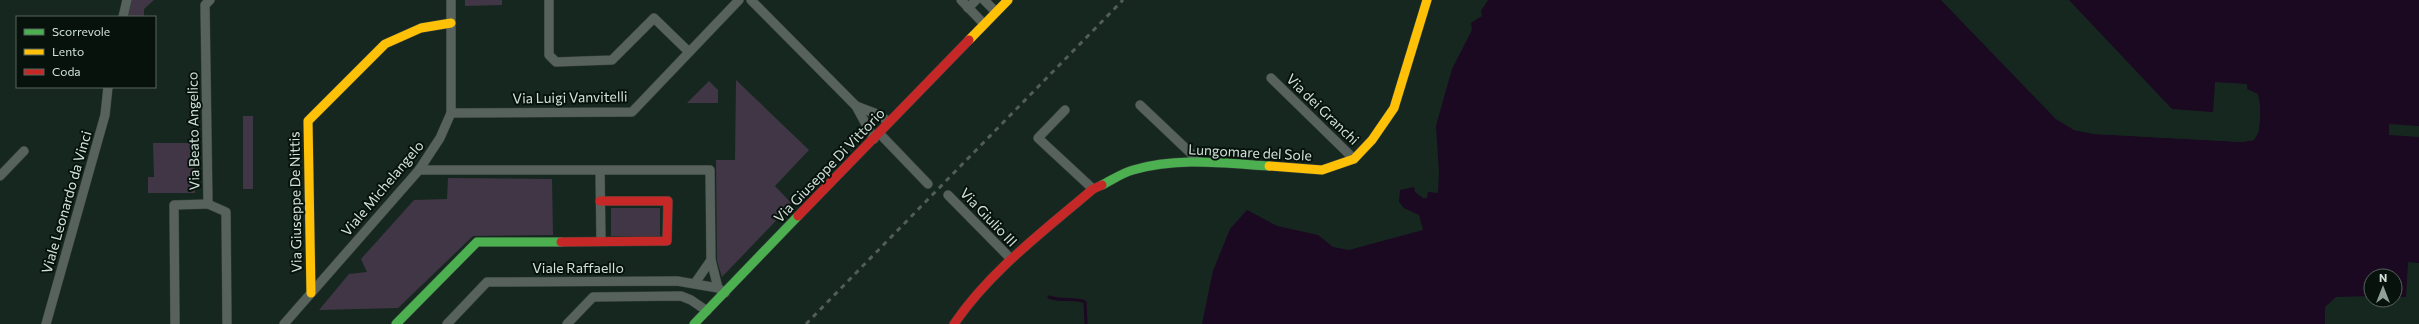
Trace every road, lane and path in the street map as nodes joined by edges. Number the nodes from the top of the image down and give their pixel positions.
1 (127, 0) edge
2 (210, 0) edge
3 (451, 0) edge
4 (549, 0) edge
5 (739, 0) edge
6 (751, 0) edge
7 (961, 0) edge
8 (976, 0) edge
9 (984, 0) edge
10 (1008, 0) edge
11 (1428, 0) edge
12 (968, 8) junction
13 (996, 12) junction
14 (123, 16) edge
15 (451, 23) junction
16 (984, 24) junction
17 (689, 52) junction
18 (1271, 78) dead end
19 (108, 88) edge
20 (856, 106) junction
21 (1140, 106) dead end
22 (1065, 110) dead end
23 (451, 113) junction
24 (889, 122) junction
25 (876, 136) junction
26 (24, 151) dead end
27 (1354, 159) junction
28 (1199, 161) junction
29 (419, 170) junction
30 (600, 171) junction
31 (0, 176) edge
32 (928, 184) dead end
33 (1093, 189) junction
34 (948, 194) dead end
35 (600, 201) junction
36 (208, 204) junction
37 (601, 241) junction
38 (711, 260) junction
39 (1011, 260) junction
40 (695, 283) junction
41 (721, 291) junction
42 (311, 293) junction
43 (707, 311) junction
44 (46, 324) edge
45 (175, 324) edge
46 (227, 324) edge
47 (284, 324) edge
48 (396, 324) edge
49 (447, 324) edge
50 (567, 324) edge
51 (694, 324) edge
52 (954, 324) edge

1 - 14 street
2 - 36 street, Via Beato Angelico
3 - 15 street, Viale Michelangelo
4 - 17 street
5 - 17 street, Via Luigi Vanvitelli
6 - 20 street
7 - 12 street
8 - 12 street
9 - 13 street
10 - 13 street, Via Giuseppe Di Vittorio
11 - 27 street, Lungomare del Sole
12 - 16 street
13 - 16 street, Via Giuseppe Di Vittorio
15 - 23 street, Viale Michelangelo
15 - 42 street, Via Giuseppe De Nittis
16 - 24 street, Via Giuseppe Di Vittorio
17 - 23 street, Via Luigi Vanvitelli
18 - 27 street, Via dei Granchi
19 - 44 street, Viale Leonardo da Vinci
20 - 24 street
20 - 25 street
21 - 28 street
22 - 33 street
23 - 29 street, Viale Michelangelo
24 - 25 street, Via Giuseppe Di Vittorio
25 - 32 street
25 - 41 street, Via Giuseppe Di Vittorio
26 - 31 street
27 - 28 street, Lungomare del Sole
28 - 33 street, Lungomare del Sole
29 - 30 street
29 - 42 street, Viale Michelangelo
30 - 35 street
30 - 38 street
33 - 39 street, Lungomare del Sole
34 - 39 street, Via Giulio III
35 - 37 street
35 - 37 street
36 - 45 street
36 - 46 street, Via Beato Angelico
37 - 48 street
38 - 40 street
38 - 41 street
39 - 52 street, Lungomare del Sole
40 - 41 street, Viale Raffaello
40 - 49 street, Viale Raffaello
41 - 43 street, Via Giuseppe Di Vittorio
42 - 47 street, Viale Michelangelo
43 - 50 street
43 - 51 street, Via Giuseppe Di Vittorio

